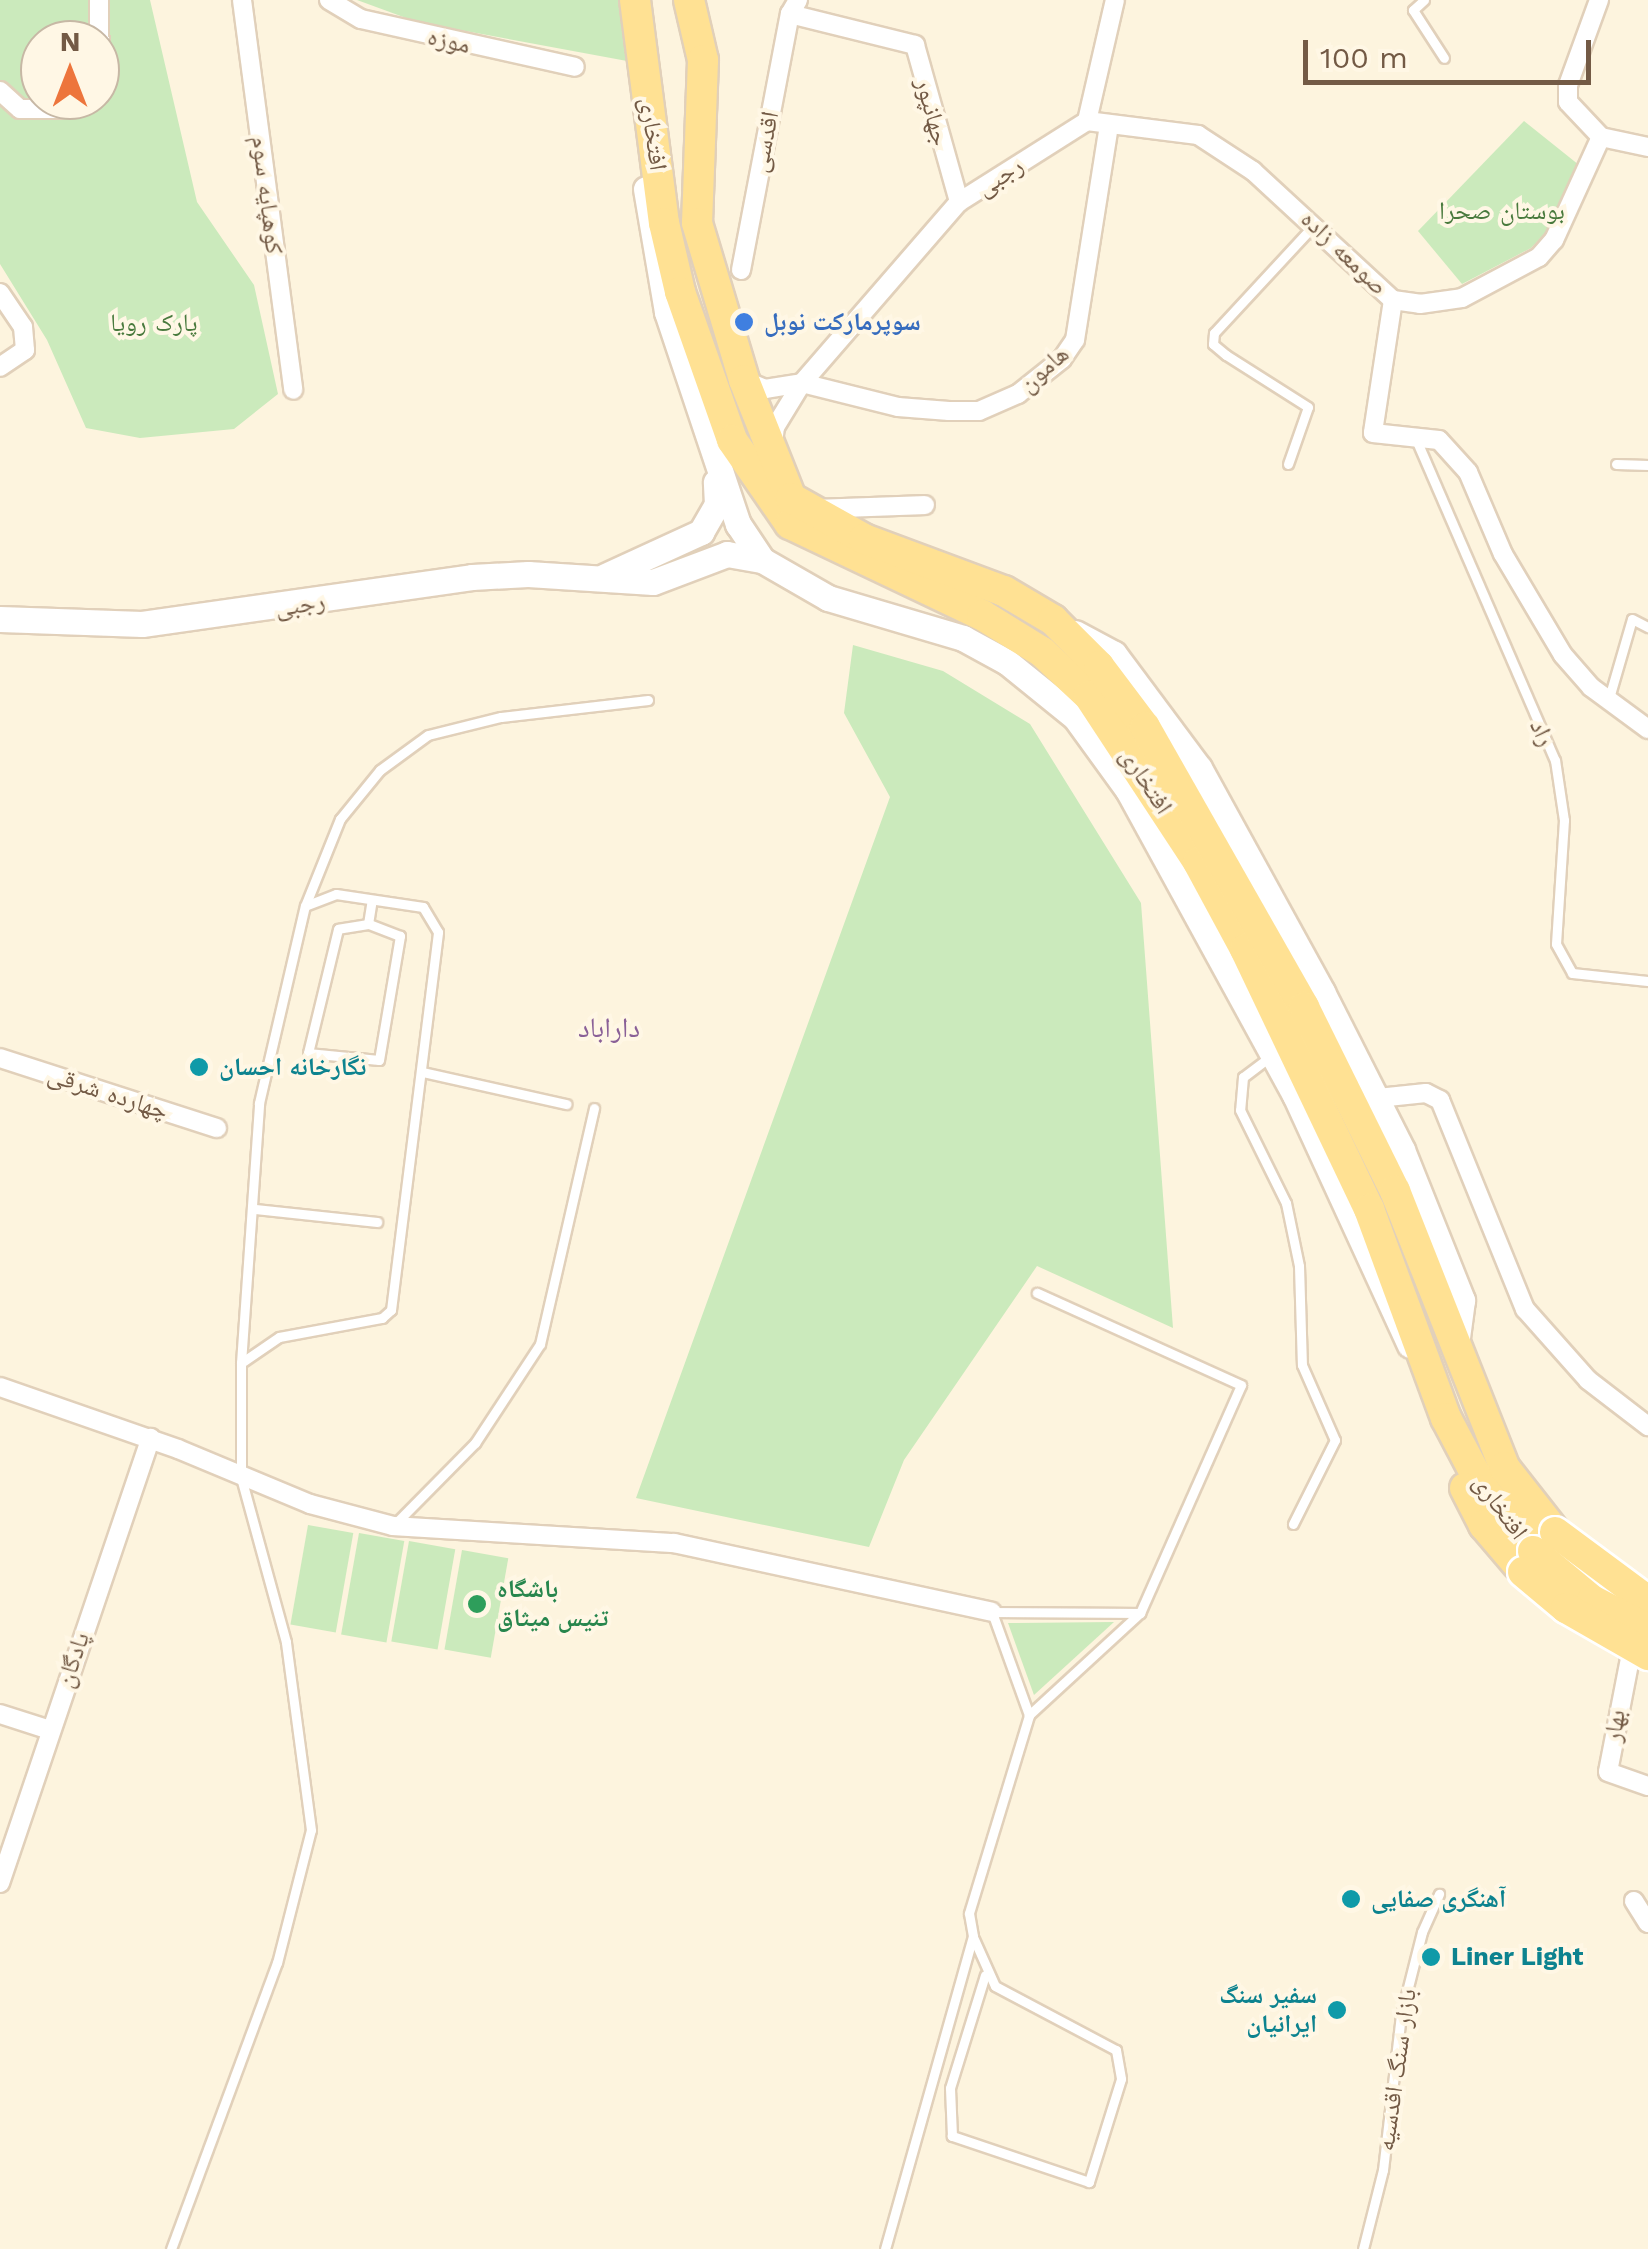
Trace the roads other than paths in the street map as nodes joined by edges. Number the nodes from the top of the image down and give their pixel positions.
1 (242, 0) edge
2 (328, 0) edge
3 (1115, 0) edge
4 (1424, 0) edge
5 (1600, 0) edge
6 (691, 7) edge
7 (794, 7) edge
8 (638, 10) edge
9 (1444, 58) dead end
10 (576, 67) dead end
11 (646, 83) junction
12 (0, 91) edge
13 (20, 109) edge
14 (1087, 121) junction
15 (1109, 126) junction
16 (1601, 137) junction
17 (1648, 147) edge
18 (960, 202) junction
19 (1314, 225) junction
20 (741, 270) dead end
21 (0, 293) edge
22 (1393, 300) junction
23 (0, 368) edge
24 (744, 380) junction
25 (802, 383) junction
26 (292, 390) dead end
27 (1414, 436) junction
28 (772, 455) junction
29 (1288, 464) dead end
30 (1616, 464) dead end
31 (1648, 465) edge
32 (715, 468) junction
33 (925, 505) dead end
34 (803, 509) junction
35 (762, 560) junction
36 (599, 578) junction
37 (0, 619) edge
38 (1053, 620) junction
39 (1648, 627) edge
40 (648, 700) dead end
41 (1608, 700) junction
42 (1648, 730) edge
43 (372, 900) junction
44 (304, 906) junction
45 (368, 924) junction
46 (1648, 980) edge
47 (1273, 1055) junction
48 (0, 1058) edge
49 (423, 1072) junction
50 (1378, 1098) junction
51 (566, 1104) dead end
52 (594, 1108) dead end
53 (216, 1128) dead end
54 (255, 1209) junction
55 (377, 1222) dead end
56 (1428, 1268) junction
57 (1396, 1280) junction
58 (1036, 1293) dead end
59 (1456, 1345) junction
60 (241, 1362) junction
61 (1428, 1375) junction
62 (0, 1387) edge
63 (1648, 1426) edge
64 (150, 1438) junction
65 (242, 1478) junction
66 (1292, 1524) dead end
67 (392, 1526) junction
68 (1537, 1552) junction
69 (1648, 1580) edge
70 (1648, 1600) edge
71 (992, 1612) junction
72 (1140, 1614) junction
73 (1648, 1629) edge
74 (1648, 1655) edge
75 (0, 1714) edge
76 (1029, 1715) junction
77 (50, 1730) junction
78 (1648, 1786) edge
79 (0, 1883) edge
80 (1439, 1894) dead end
81 (1634, 1901) dead end
82 (1648, 1922) edge
83 (973, 1936) junction
84 (985, 1975) junction
85 (171, 2249) edge
86 (885, 2249) edge
87 (1362, 2249) edge

1 - 26 street, کوهپایه سوم
2 - 10 street, موزه
3 - 14 street
4 - 9 lane
5 - 16 street
6 - 8 main road
6 - 24 main road, افتخاری
7 - 18 street, جهانپور
7 - 20 street, اقدسی
8 - 11 main road, افتخاری
11 - 32 main road
11 - 57 main road, افتخاری
12 - 13 street
14 - 15 street, صومعه زاده
14 - 18 street, رجبی
15 - 19 street, صومعه زاده
15 - 25 street, هامون
16 - 17 street
16 - 22 street, صومعه زاده
18 - 25 street, رجبی
19 - 22 street, صومعه زاده
19 - 29 lane
21 - 23 street
22 - 27 street
24 - 25 street, هامون
24 - 28 main road, افتخاری
25 - 28 street, رجبی
27 - 41 street
27 - 46 lane, راد
28 - 34 main road, افتخاری
30 - 31 lane
32 - 35 main road
32 - 36 main road, رجبی
33 - 34 street
34 - 38 main road, افتخاری
35 - 36 main road, رجبی
35 - 47 main road
36 - 37 main road, رجبی
38 - 50 main road
38 - 56 main road, افتخاری
39 - 41 lane
40 - 44 lane
41 - 42 street
43 - 44 lane
43 - 45 lane
43 - 49 lane
44 - 54 lane
45 - 45 lane
47 - 61 main road
47 - 66 lane
48 - 53 street, چهارده شرقی
49 - 51 lane
49 - 60 lane
50 - 59 main road
50 - 63 street
52 - 67 lane
54 - 55 lane
54 - 60 lane
56 - 57 main road
56 - 59 main road, افتخاری
57 - 61 main road, افتخاری
58 - 72 lane
59 - 68 main road, افتخاری
60 - 65 lane
61 - 68 main road, افتخاری
62 - 64 street
64 - 65 street
64 - 77 street, پادگان
65 - 67 street
65 - 85 lane
67 - 71 street
68 - 70 main road, افتخاری, bridge
68 - 73 main road, افتخاری, bridge
68 - 74 main road, bridge
69 - 78 street, بهار
71 - 72 lane
71 - 76 lane
72 - 76 lane
75 - 77 street
76 - 83 lane
77 - 79 street, پادگان
80 - 87 lane, بازار سنگ اقدسیه
81 - 82 street
83 - 84 lane
83 - 86 lane
84 - 84 lane

